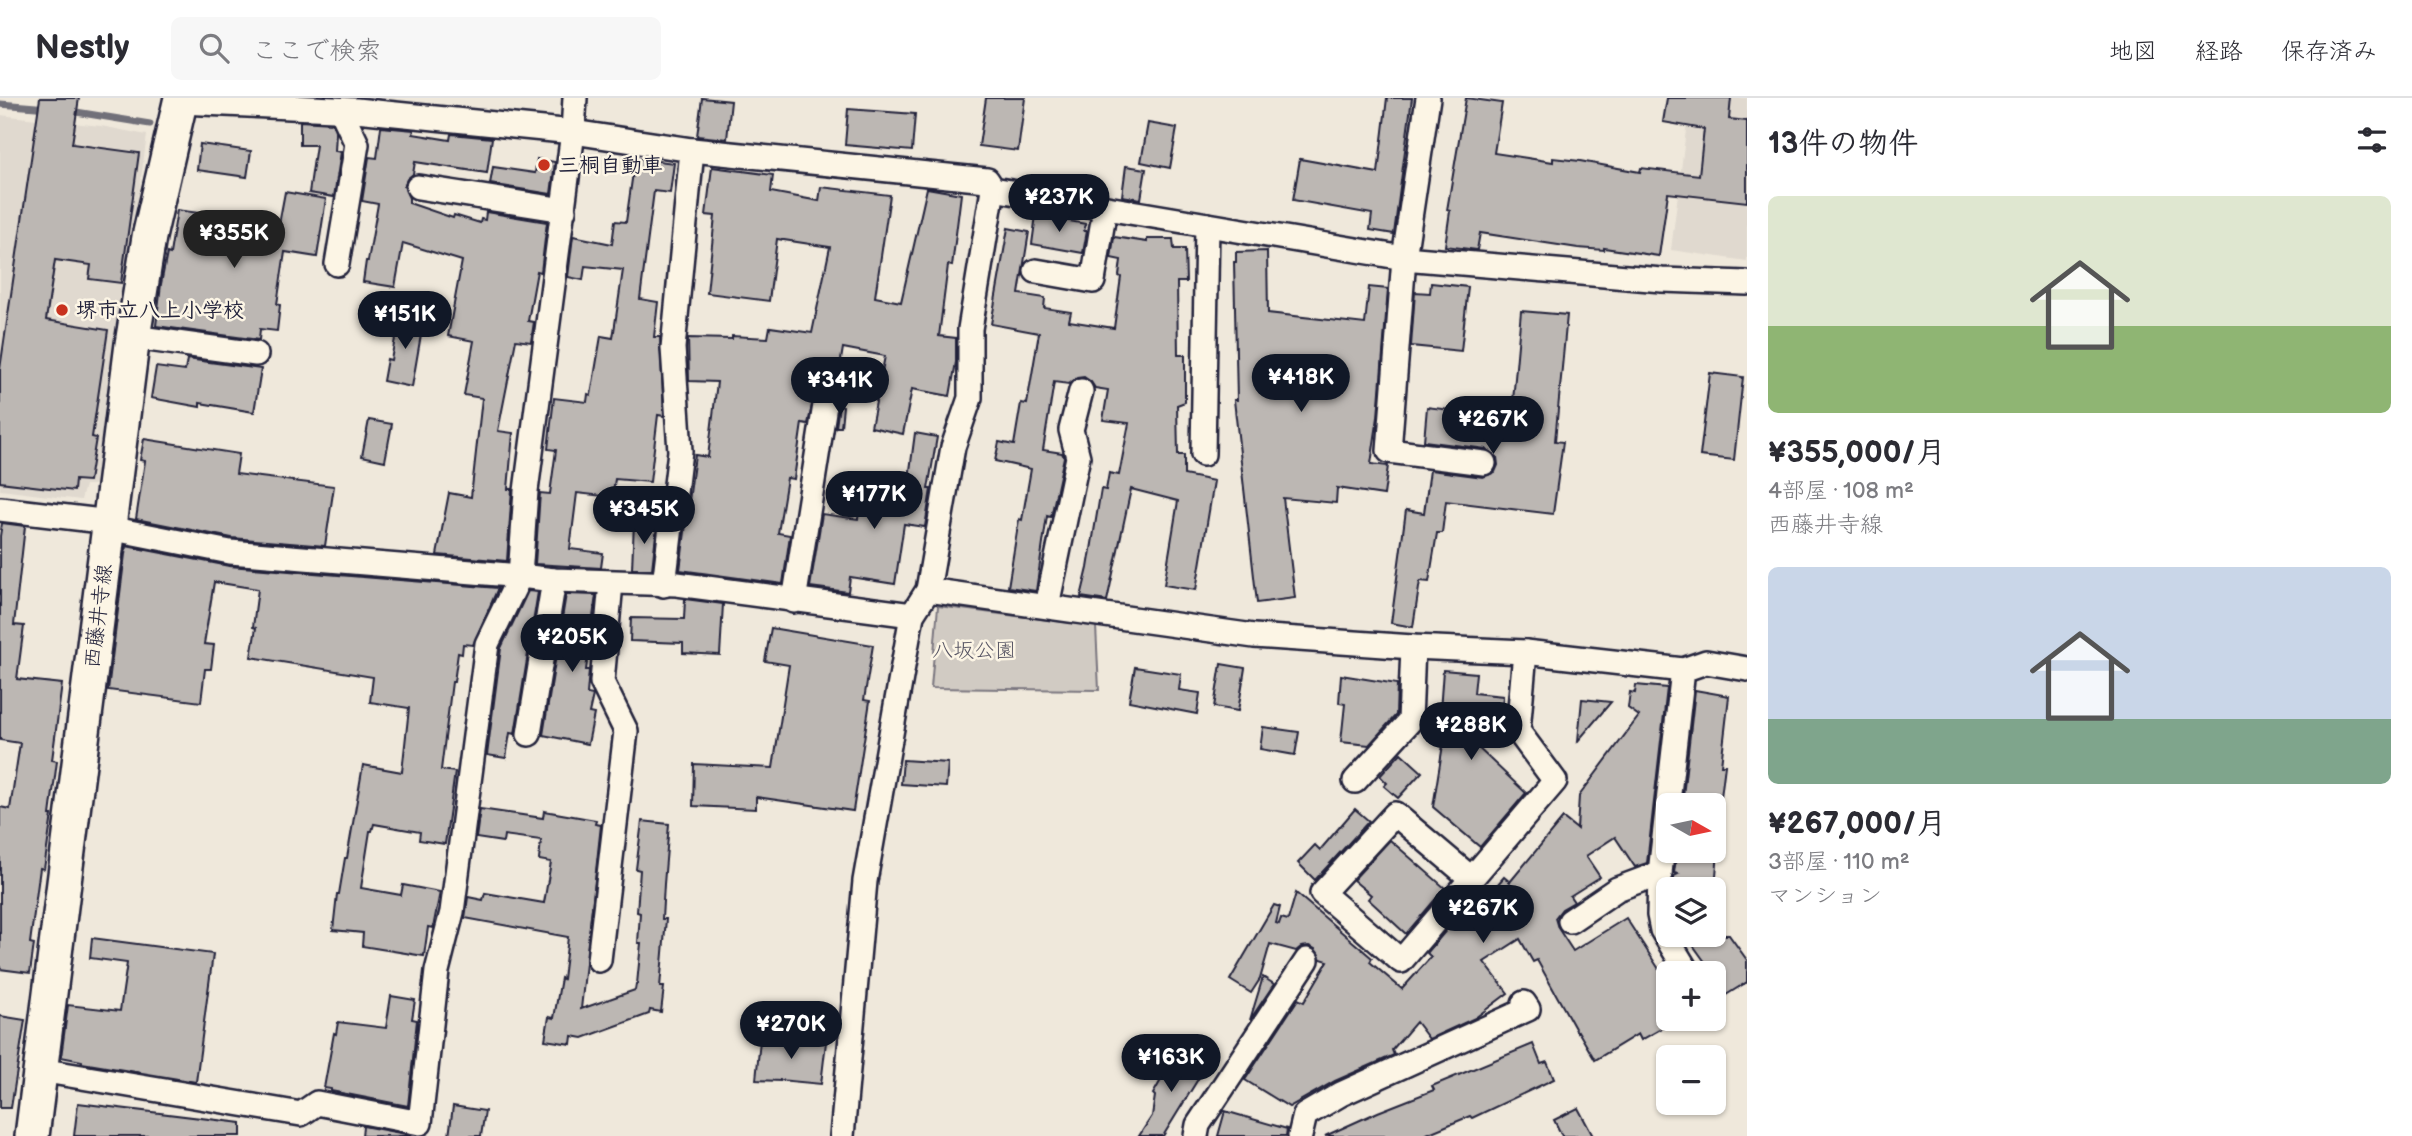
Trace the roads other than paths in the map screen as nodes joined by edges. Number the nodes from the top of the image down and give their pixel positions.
1 (575, 98) edge
2 (1428, 98) edge
3 (180, 100) edge
4 (341, 110) junction
5 (573, 132) junction
6 (692, 150) junction
7 (418, 187) dead end
8 (993, 189) junction
9 (1105, 208) junction
10 (564, 210) junction
11 (1207, 225) junction
12 (1404, 258) junction
13 (337, 264) dead end
14 (1036, 271) dead end
15 (1747, 283) edge
16 (133, 337) junction
17 (256, 354) dead end
18 (1081, 391) dead end
19 (825, 405) dead end
20 (1203, 454) dead end
21 (1485, 463) dead end
22 (0, 509) edge
23 (109, 525) junction
24 (520, 576) junction
25 (554, 580) junction
26 (611, 583) junction
27 (664, 585) junction
28 (928, 590) junction
29 (794, 601) junction
30 (1047, 607) junction
31 (912, 615) junction
32 (1413, 647) junction
33 (1525, 652) junction
34 (1747, 669) edge
35 (1683, 670) junction
36 (529, 734) dead end
37 (1355, 781) dead end
38 (1660, 873) junction
39 (1472, 879) junction
40 (1570, 922) dead end
41 (599, 960) dead end
42 (1307, 960) dead end
43 (1680, 961) edge
44 (1524, 1003) dead end
45 (40, 1070) junction
46 (32, 1136) edge
47 (842, 1136) edge
48 (1196, 1136) edge
49 (1300, 1136) edge

1 - 5 street
2 - 12 street
3 - 4 street
3 - 16 main road, 西藤井寺線
4 - 5 street
4 - 13 street
5 - 6 street
5 - 10 street
6 - 8 street
6 - 27 street
7 - 10 street
8 - 9 street
8 - 28 street
9 - 11 street
9 - 14 street
10 - 24 street
11 - 12 street
11 - 20 street
12 - 15 street
12 - 21 street
16 - 17 street
16 - 23 main road, 西藤井寺線
18 - 30 street
19 - 29 street
22 - 23 street
23 - 24 street
23 - 45 main road, 西藤井寺線
24 - 25 street
24 - 45 street
25 - 26 street
25 - 36 street
26 - 27 street
26 - 41 street
27 - 29 street
28 - 30 street
28 - 31 street
29 - 31 street
30 - 32 street
31 - 47 street
32 - 33 street
32 - 37 street
33 - 35 street
33 - 39 street
34 - 35 street
35 - 38 street
38 - 40 street
38 - 43 street
39 - 39 street
42 - 48 street
44 - 49 street
45 - 46 main road, 西藤井寺線

